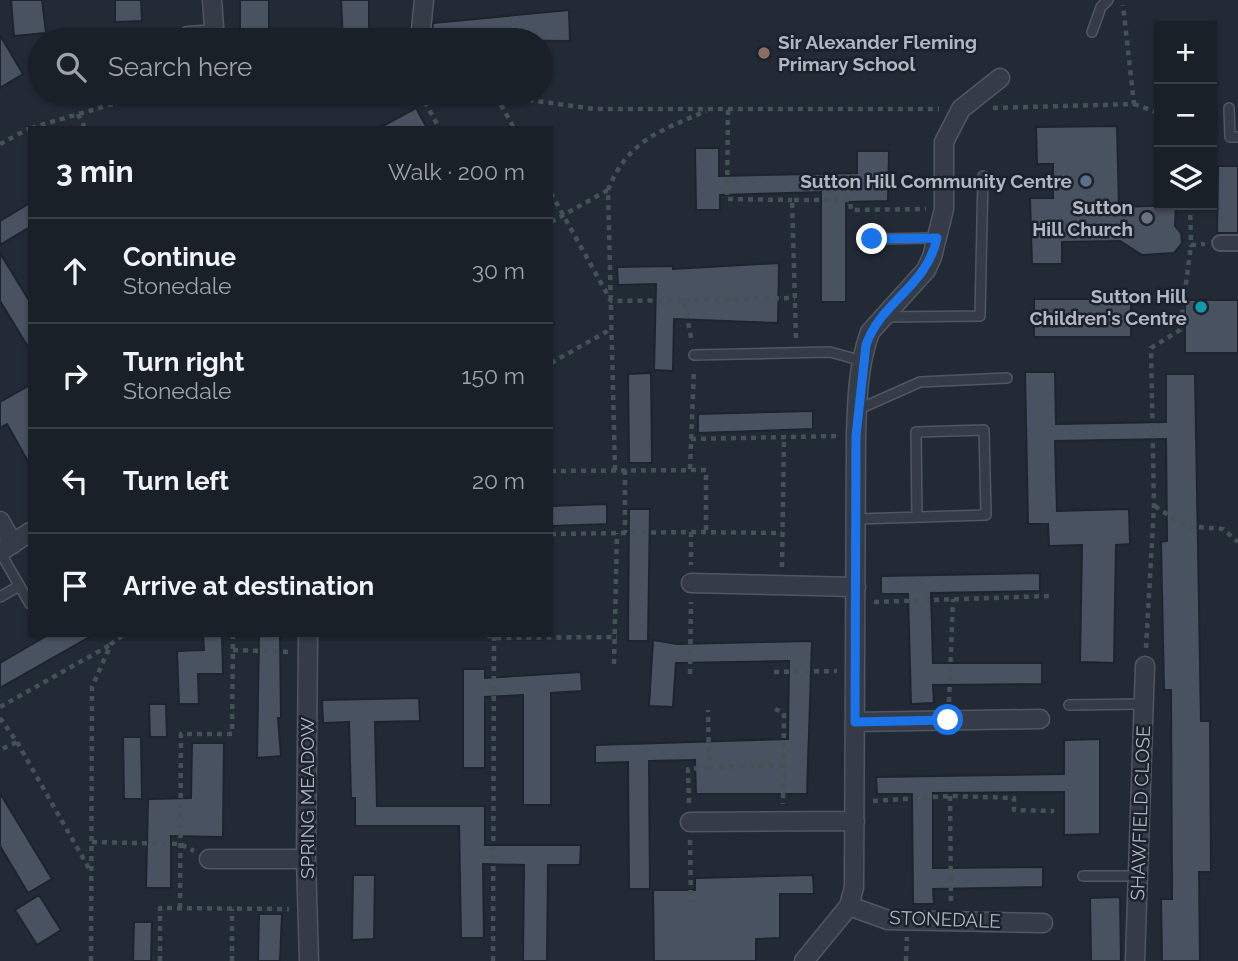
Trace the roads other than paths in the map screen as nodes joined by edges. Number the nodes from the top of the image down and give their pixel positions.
1 (212, 0) edge
2 (424, 0) edge
3 (1108, 0) edge
4 (214, 28) edge
5 (421, 28) edge
6 (1092, 32) dead end
7 (1000, 78) dead end
8 (1229, 108) dead end
9 (1238, 137) edge
10 (983, 176) dead end
11 (937, 238) junction
12 (872, 239) dead end
13 (1220, 243) road end
14 (1238, 243) edge
15 (883, 317) junction
16 (694, 355) dead end
17 (863, 361) junction
18 (1007, 378) dead end
19 (857, 410) junction
20 (917, 517) junction
21 (856, 519) junction
22 (0, 521) edge
23 (28, 533) edge
24 (4, 549) edge
25 (691, 583) road end
26 (19, 586) junction
27 (856, 595) junction
28 (0, 597) edge
29 (28, 601) edge
30 (308, 644) edge
31 (1145, 666) road end
32 (1143, 704) junction
33 (1069, 705) dead end
34 (1040, 719) dead end
35 (855, 722) junction
36 (855, 821) junction
37 (690, 822) dead end
38 (209, 859) road end
39 (306, 859) junction
40 (1083, 876) dead end
41 (1138, 876) junction
42 (849, 906) junction
43 (1043, 923) dead end
44 (309, 961) edge
45 (804, 961) edge
46 (1135, 961) edge

1 - 4 street
2 - 5 street
3 - 6 lane
7 - 11 street
8 - 9 lane
10 - 15 lane
11 - 12 lane
11 - 15 street
13 - 14 street
15 - 17 street
16 - 17 lane
17 - 19 street
18 - 19 lane
19 - 21 street
20 - 20 lane
20 - 21 lane
21 - 27 street
22 - 24 street
23 - 24 street
24 - 26 lane
25 - 27 street
26 - 28 lane
26 - 29 lane
27 - 35 street
30 - 39 street, SPRING MEADOW
31 - 32 street, SHAWFIELD CLOSE
32 - 33 lane
32 - 41 street, SHAWFIELD CLOSE
34 - 35 street
35 - 36 street
36 - 37 street
36 - 42 street
38 - 39 street
39 - 44 street, SPRING MEADOW
40 - 41 lane
41 - 46 street, SHAWFIELD CLOSE
42 - 43 street, STONEDALE
42 - 45 street

